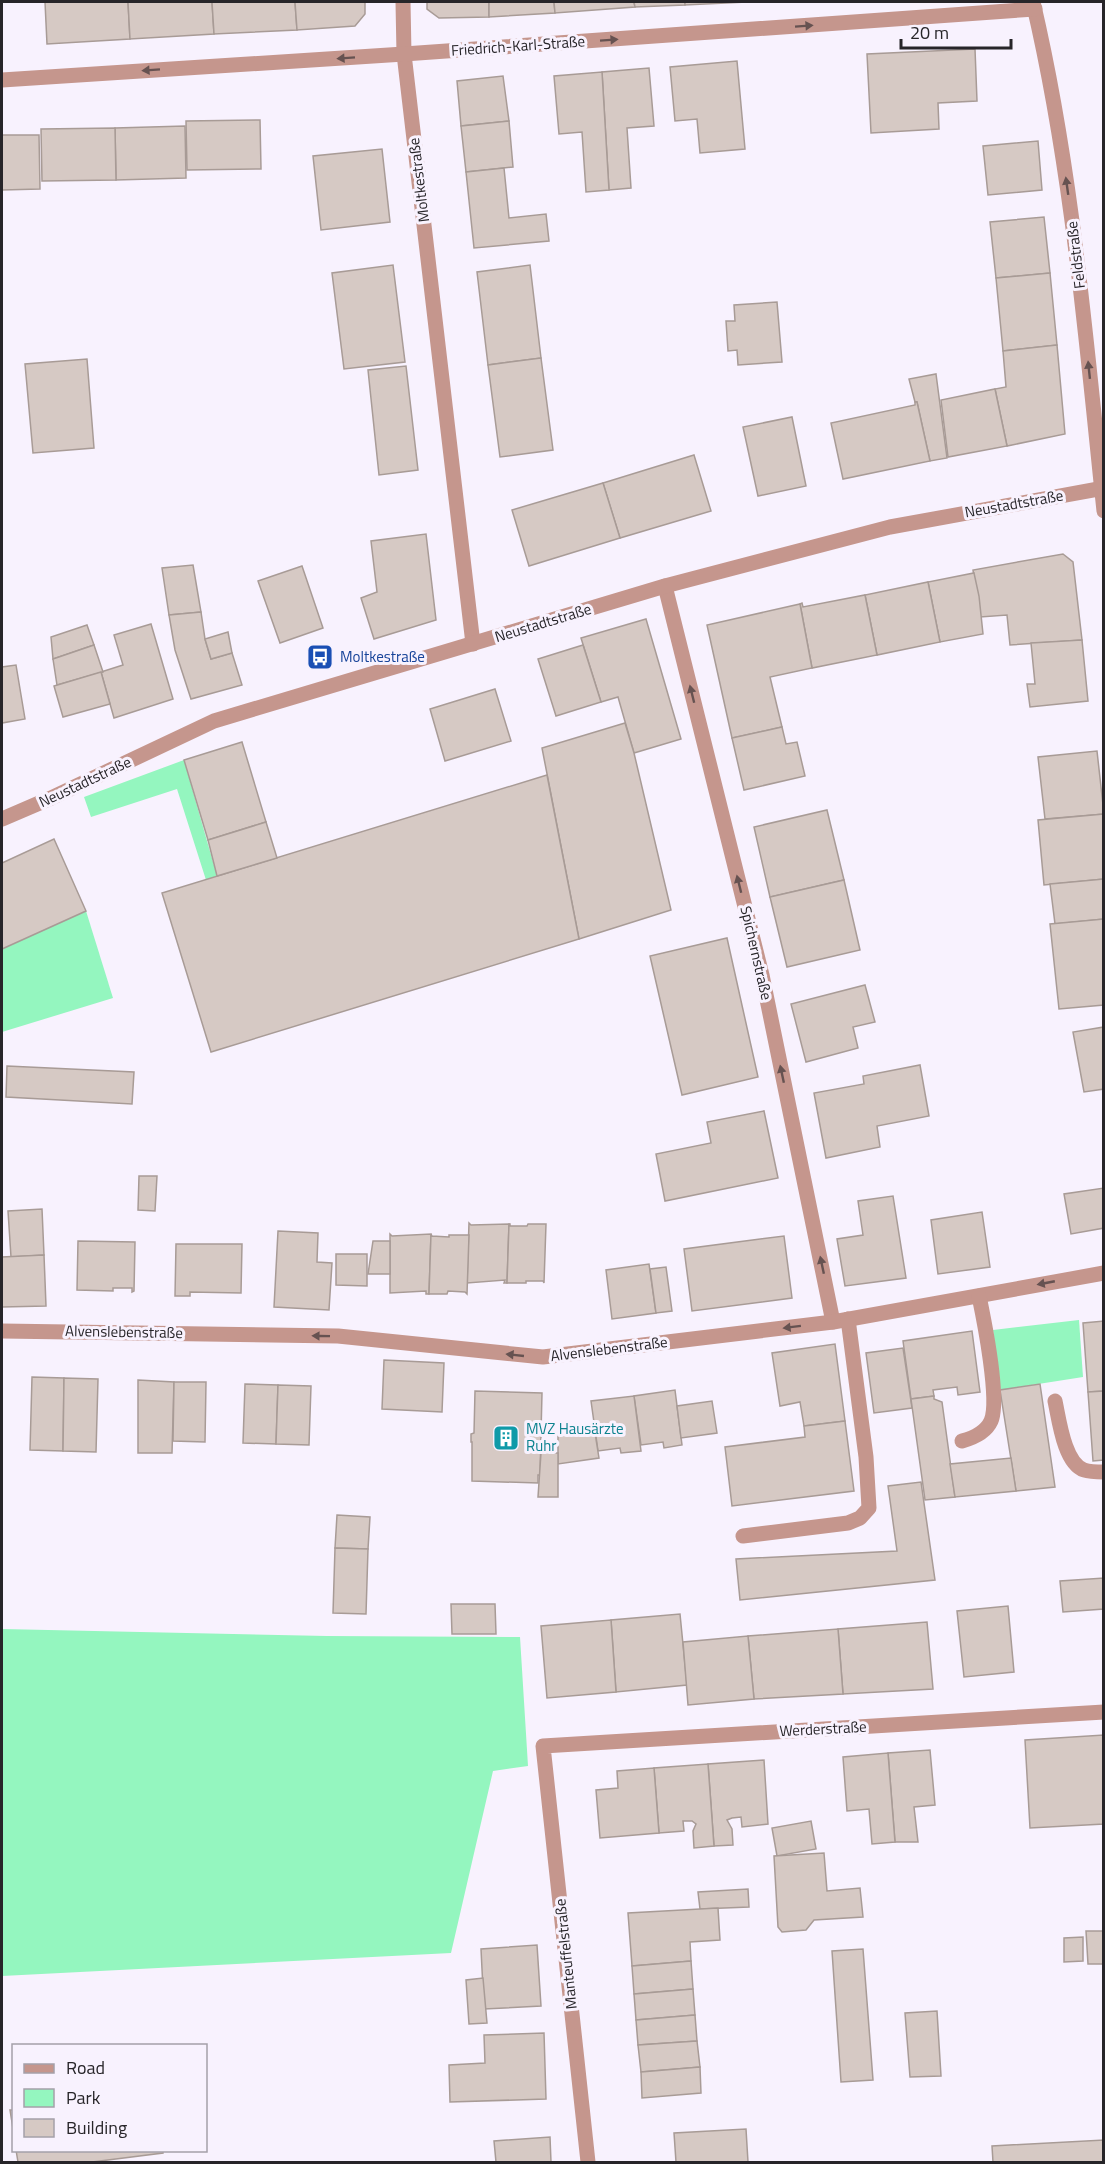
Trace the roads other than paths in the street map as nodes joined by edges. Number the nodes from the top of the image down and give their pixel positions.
1 (404, 2) edge
2 (1034, 5) edge
3 (404, 54) junction
4 (2, 80) edge
5 (1102, 488) edge
6 (1104, 511) edge
7 (665, 586) junction
8 (473, 644) junction
9 (2, 819) edge
10 (1104, 1273) edge
11 (979, 1296) junction
12 (841, 1321) junction
13 (2, 1331) edge
14 (1055, 1401) dead end
15 (962, 1441) dead end
16 (1104, 1472) edge
17 (743, 1536) dead end
18 (1104, 1712) edge
19 (543, 1746) joint
20 (588, 2163) edge

1 - 3 street, Moltkestraße
3 -> 2 street, Friedrich-Karl-Straße
5 -> 2 street, Feldstraße
3 -> 4 street, Friedrich-Karl-Straße
3 - 8 street, Moltkestraße
5 - 6 street, Feldstraße
5 - 7 street, Neustadtstraße
7 - 8 street, Neustadtstraße
12 -> 7 street, Spichernstraße
8 - 9 street, Neustadtstraße
10 -> 11 street, Alvenslebenstraße
11 - 12 street, Alvenslebenstraße
11 - 15 street
12 -> 13 street, Alvenslebenstraße
12 - 17 street, Spichernstraße
14 - 16 street
18 - 19 street, Werderstraße
19 - 20 street, Manteuffelstraße

